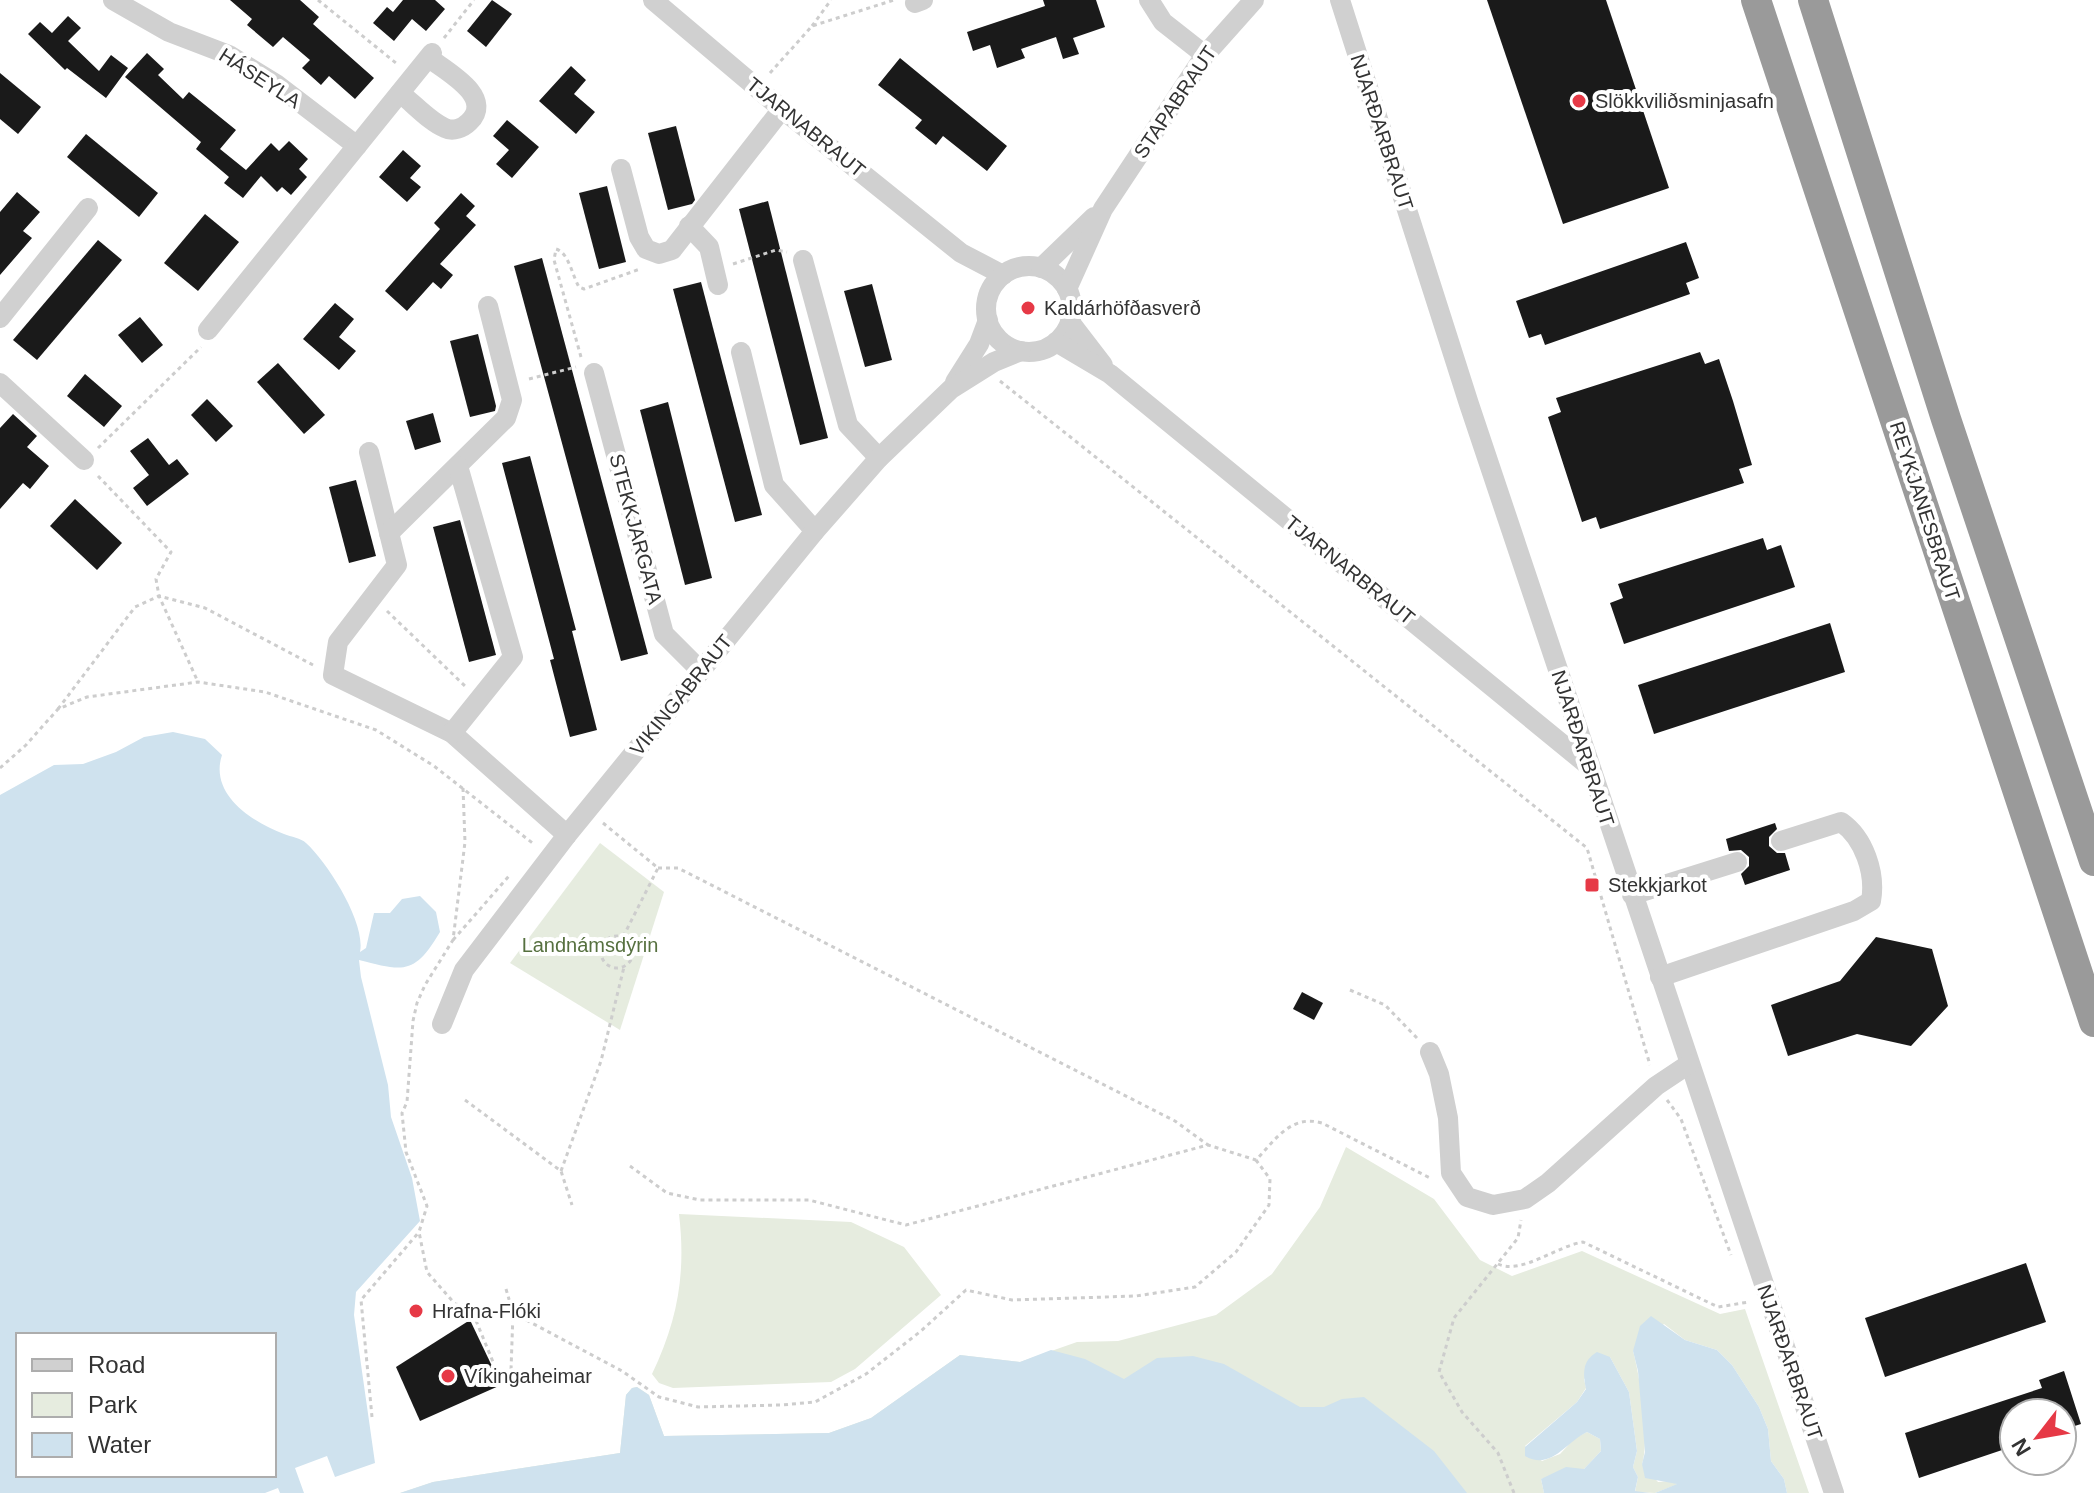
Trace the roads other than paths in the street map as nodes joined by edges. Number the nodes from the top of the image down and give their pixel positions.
1 (113, 0) edge
2 (653, 0) edge
3 (1149, 0) edge
4 (1254, 0) edge
5 (1340, 0) edge
6 (1756, 0) edge
7 (1813, 0) edge
8 (1205, 55) junction
9 (407, 85) junction
10 (782, 109) junction
11 (357, 146) junction
12 (621, 169) dead end
13 (88, 208) dead end
14 (1103, 209) junction
15 (689, 226) junction
16 (961, 253) junction
17 (803, 260) road end
18 (1041, 268) junction
19 (1003, 275) junction
20 (716, 277) road end
21 (1067, 289) junction
22 (988, 297) junction
23 (488, 306) dead end
24 (0, 318) edge
25 (988, 320) junction
26 (1070, 322) junction
27 (208, 330) road end
28 (1056, 342) junction
29 (1021, 351) junction
30 (741, 352) dead end
31 (594, 373) dead end
32 (1110, 374) junction
33 (0, 383) edge
34 (951, 389) junction
35 (369, 452) dead end
36 (879, 458) junction
37 (84, 460) road end
38 (458, 466) junction
39 (815, 531) junction
40 (389, 533) junction
41 (701, 671) junction
42 (452, 733) junction
43 (1589, 766) junction
44 (560, 829) junction
45 (1781, 841) dead end
46 (2094, 861) edge
47 (1737, 862) dead end
48 (1632, 895) junction
49 (1660, 977) junction
50 (2094, 1022) edge
51 (442, 1024) dead end
52 (1430, 1052) road end
53 (1689, 1064) junction
54 (1834, 1493) edge

1 - 11 street, HÁSEYLA
2 - 10 street, TJARNABRAUT
3 - 8 street
4 - 8 street, STAPABRAUT
5 - 43 street, NJARÐARBRAUT
6 - 50 highway, REYKJANESBRAUT
7 - 46 highway
8 - 14 street, STAPABRAUT
9 - 9 street
9 - 11 street
10 - 15 street
10 - 16 street, TJARNABRAUT
11 - 27 street
12 - 15 street
13 - 24 street
14 - 18 street, STAPABRAUT
14 - 21 street, STAPABRAUT
15 - 20 street
16 - 19 street, TJARNABRAUT
16 - 22 street, TJARNABRAUT
17 - 36 street
18 - 19 street
18 - 21 street
19 - 22 street
21 - 26 street
22 - 25 street
23 - 38 street
25 - 29 street
25 - 34 street, VIKINGABRAUT
26 - 28 street
26 - 32 street, TJARNARBRAUT
28 - 29 street
28 - 32 street, TJARNARBRAUT
29 - 34 street, VIKINGABRAUT
30 - 39 street
31 - 41 street, STEKKJARGATA
32 - 43 street, TJARNARBRAUT
33 - 37 street
34 - 36 street, VIKINGABRAUT
35 - 40 street
36 - 39 street, VIKINGABRAUT
38 - 40 street
38 - 42 street
39 - 41 street, VIKINGABRAUT
40 - 42 street
41 - 44 street, VIKINGABRAUT
42 - 44 street
43 - 48 street, NJARÐARBRAUT
44 - 51 street, VIKINGABRAUT
45 - 49 street
47 - 48 street
48 - 49 street, NJARÐARBRAUT
49 - 53 street, NJARÐARBRAUT
52 - 53 street
53 - 54 street, NJARÐARBRAUT

